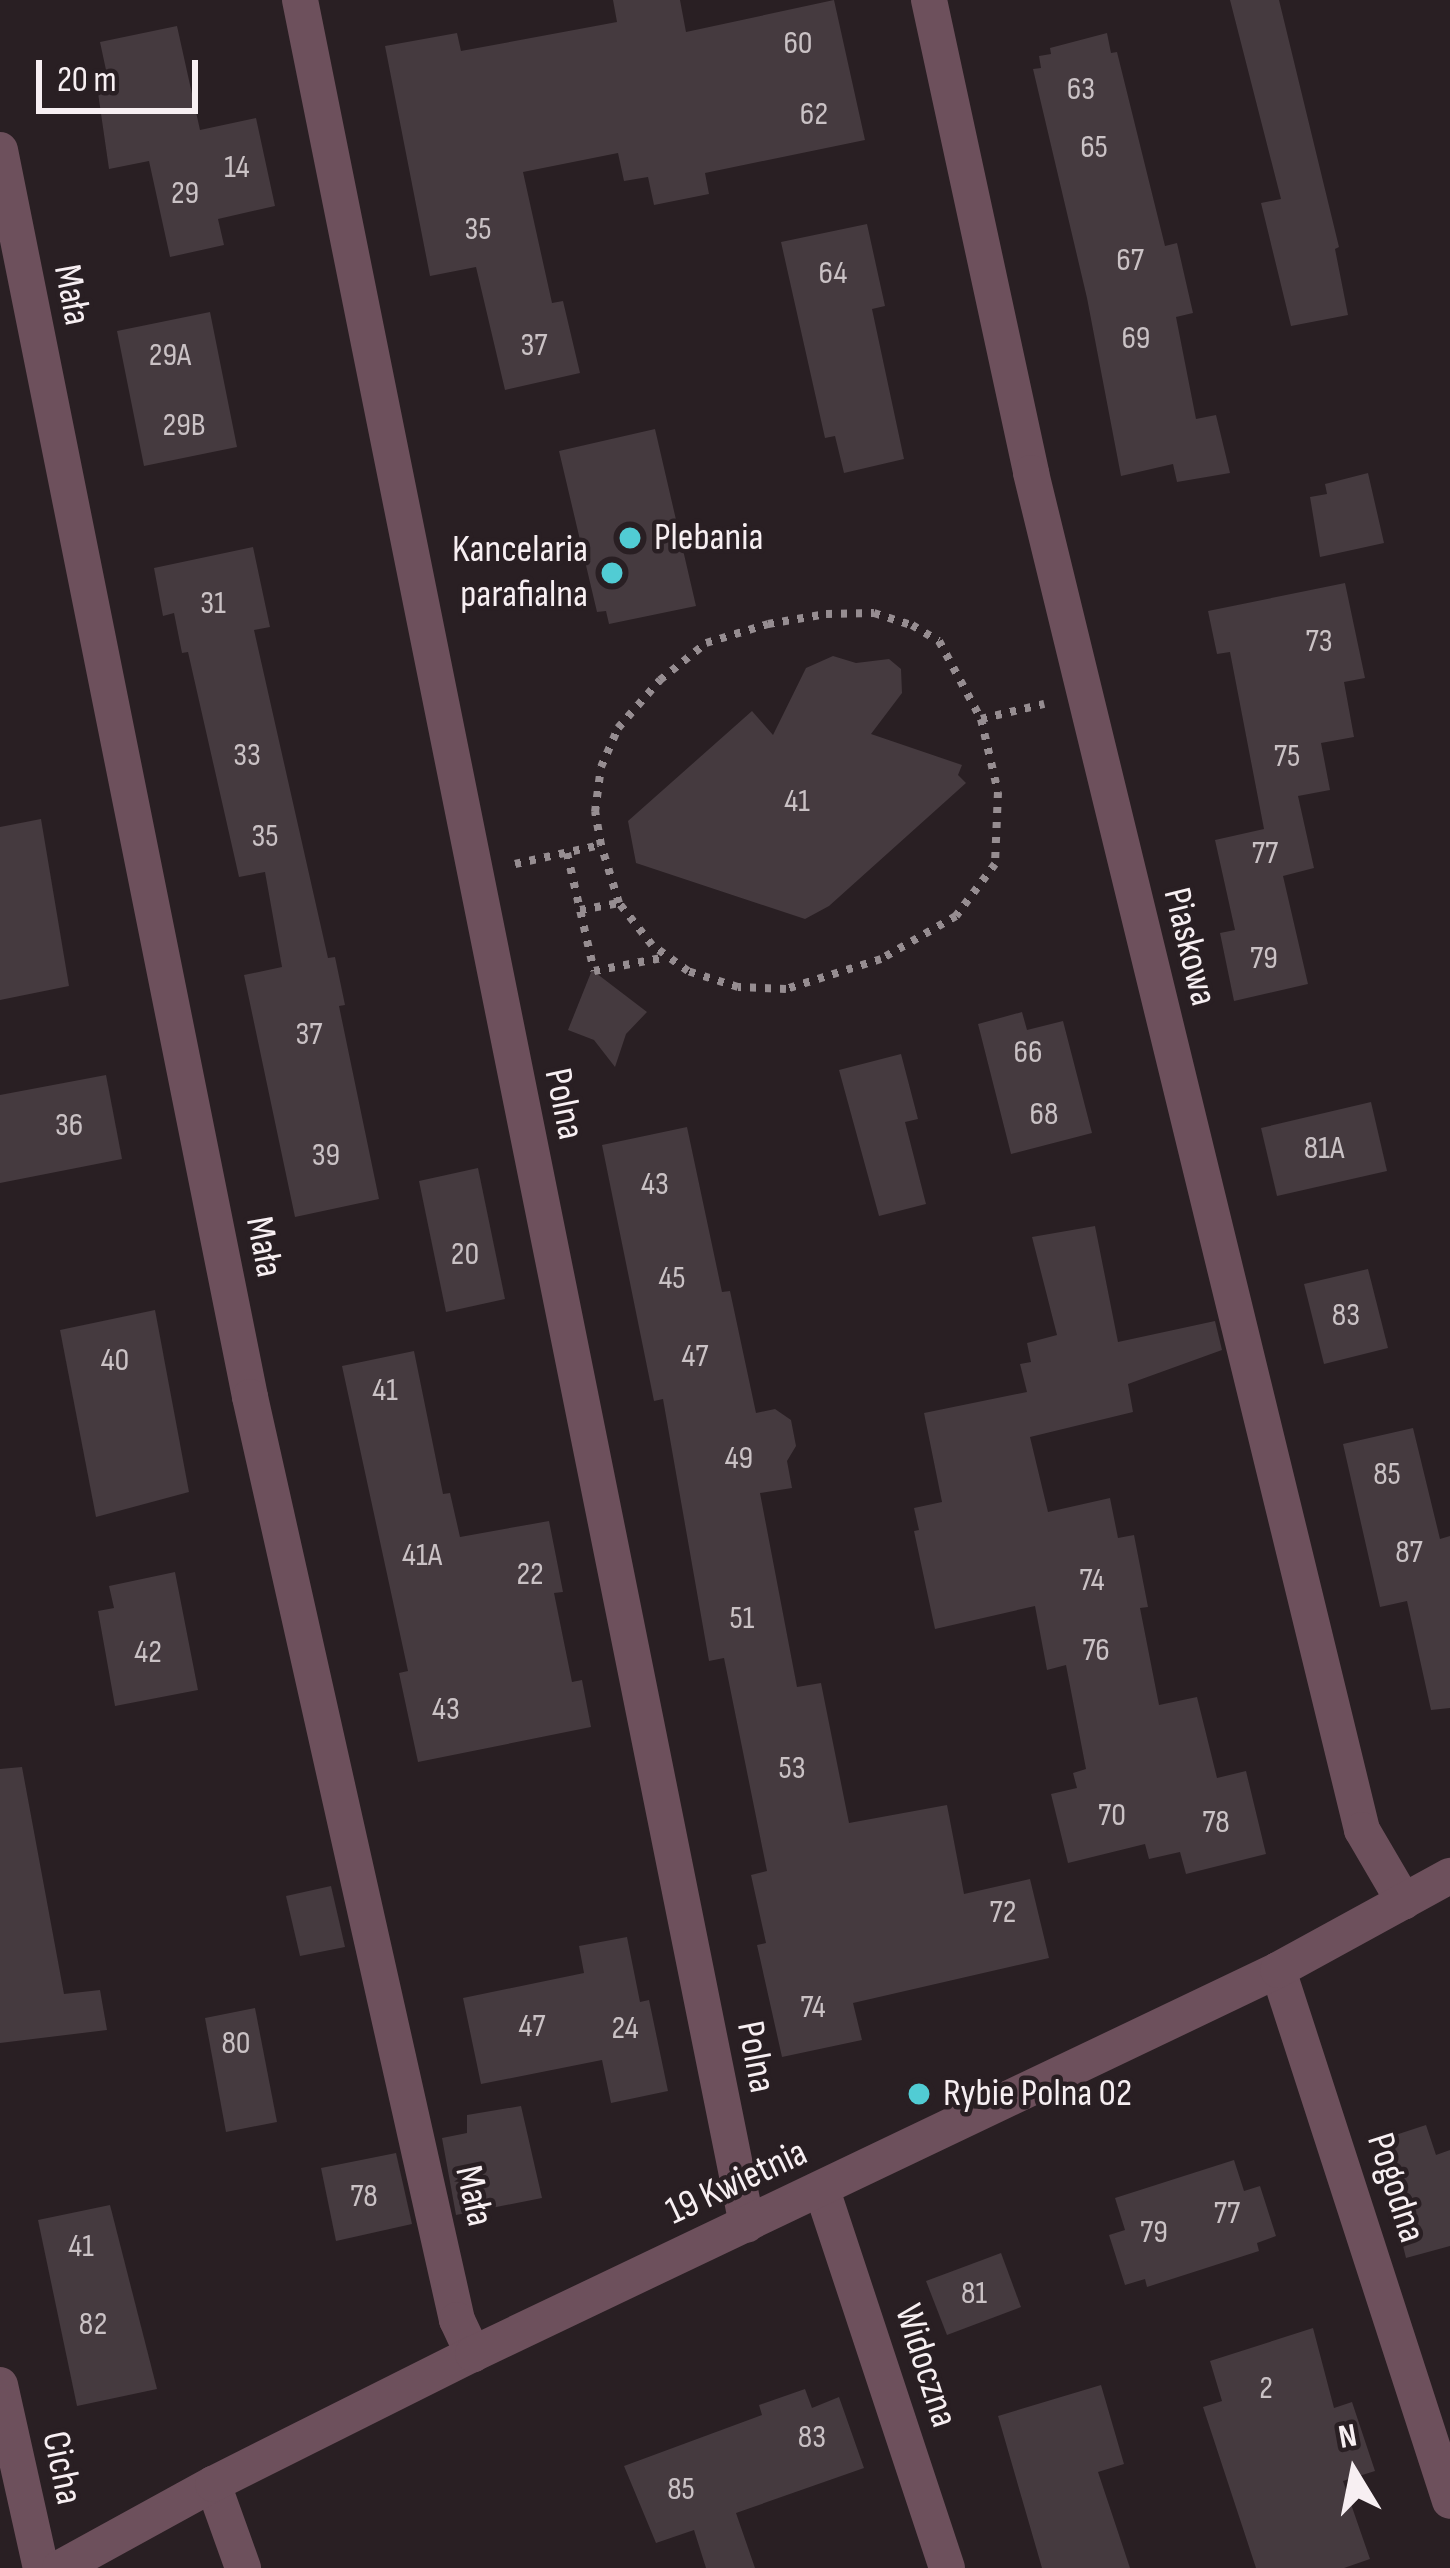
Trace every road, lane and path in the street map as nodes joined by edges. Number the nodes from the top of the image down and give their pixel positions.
1 (300, 0) edge
2 (929, 0) edge
3 (0, 150) edge
4 (1085, 696) junction
5 (981, 719) junction
6 (601, 845) junction
7 (567, 853) junction
8 (473, 874) junction
9 (619, 903) junction
10 (580, 910) junction
11 (668, 957) junction
12 (1450, 1876) edge
13 (1404, 1902) junction
14 (1278, 1970) junction
15 (822, 2190) junction
16 (747, 2224) junction
17 (473, 2354) junction
18 (0, 2385) edge
19 (213, 2484) junction
20 (1450, 2501) edge
21 (41, 2568) edge
22 (60, 2568) edge
23 (243, 2568) edge
24 (947, 2568) edge

1 - 8 street, Polna
2 - 4 street, Piaskowa
3 - 17 street, Mała
4 - 5 path
4 - 13 street, Piaskowa
5 - 6 path
5 - 11 path
6 - 7 path
6 - 9 path
7 - 8 path
7 - 10 path
8 - 16 street, Polna
9 - 10 path
9 - 11 path
10 - 11 path
12 - 13 street, 19 Kwietnia
13 - 14 street, 19 Kwietnia
14 - 15 street, 19 Kwietnia
14 - 20 street, Pogodna
15 - 16 street, 19 Kwietnia
15 - 24 street, Widoczna
16 - 17 street, 19 Kwietnia
17 - 19 street, 19 Kwietnia
18 - 21 street, Cicha
19 - 22 street, 19 Kwietnia
19 - 23 street

